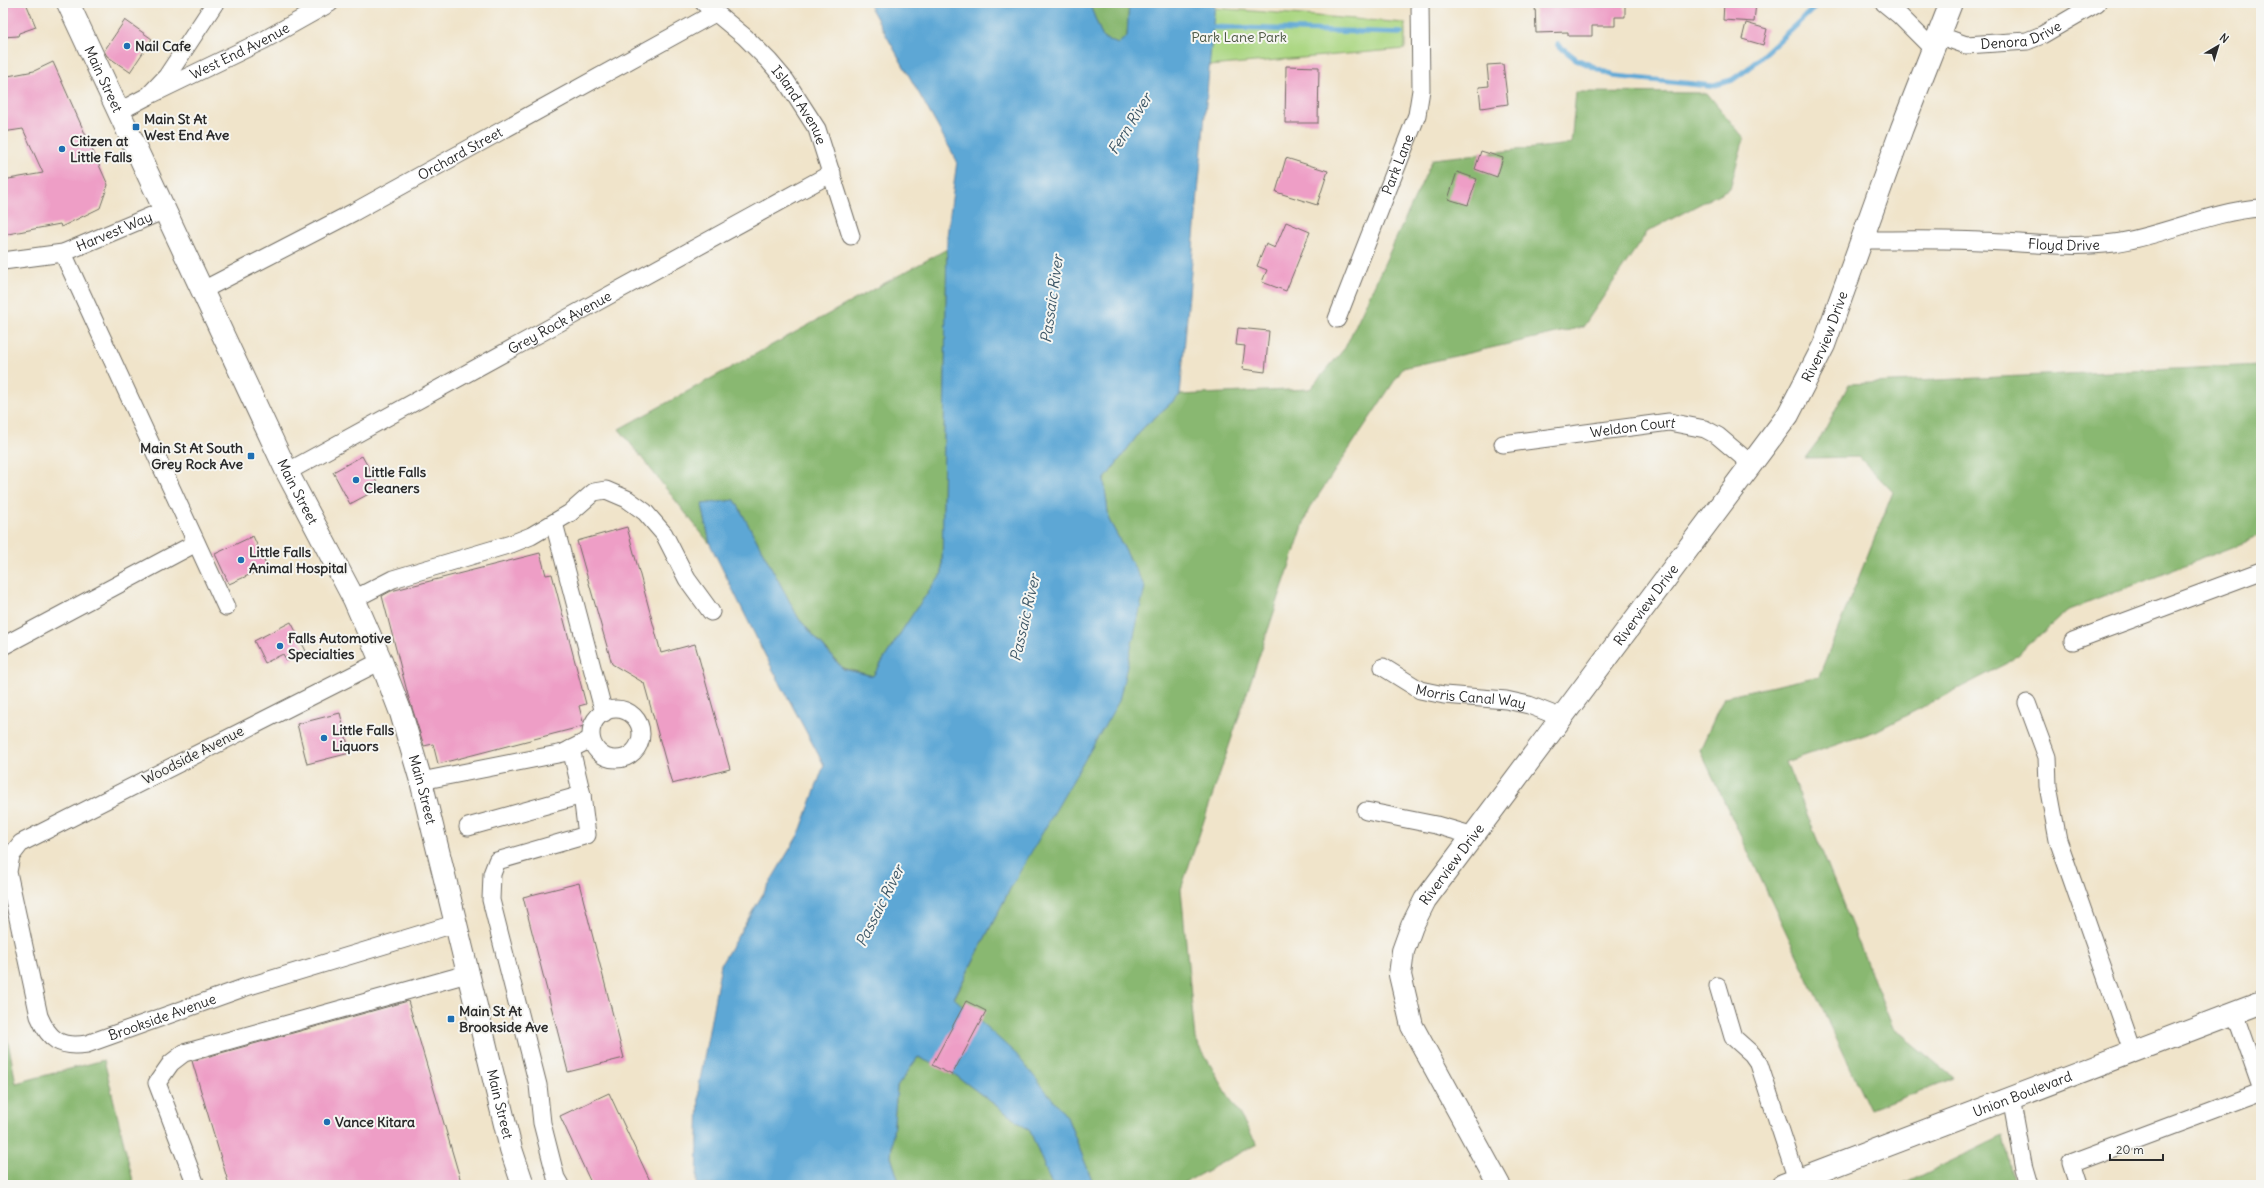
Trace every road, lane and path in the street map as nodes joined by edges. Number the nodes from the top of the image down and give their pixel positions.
1 (68, 3) edge
2 (215, 3) edge
3 (330, 3) edge
4 (1420, 3) edge
5 (1884, 3) edge
6 (1951, 3) edge
7 (2098, 3) edge
8 (710, 8) edge
9 (1935, 42) junction
10 (148, 96) junction
11 (118, 112) junction
12 (832, 173) junction
13 (2261, 208) edge
14 (165, 210) junction
15 (851, 236) dead end
16 (1862, 240) junction
17 (63, 253) junction
18 (3, 261) edge
19 (203, 290) junction
20 (1337, 319) dead end
21 (1503, 444) dead end
22 (1750, 464) junction
23 (287, 472) junction
24 (554, 523) junction
25 (196, 543) junction
26 (2261, 571) edge
27 (354, 599) junction
28 (226, 608) dead end
29 (711, 612) dead end
30 (2073, 641) dead end
31 (3, 646) edge
32 (381, 661) junction
33 (1383, 667) dead end
34 (2027, 703) dead end
35 (604, 713) junction
36 (1562, 718) junction
37 (591, 739) junction
38 (571, 749) junction
39 (421, 781) junction
40 (582, 795) junction
41 (1366, 811) dead end
42 (468, 827) dead end
43 (1474, 836) junction
44 (10, 856) joint
45 (454, 924) junction
46 (467, 974) junction
47 (1718, 986) dead end
48 (2261, 1003) edge
49 (2235, 1013) junction
50 (2132, 1051) junction
51 (2261, 1086) edge
52 (2261, 1092) edge
53 (2011, 1097) junction
54 (1790, 1182) edge
55 (196, 1185) edge
56 (523, 1185) edge
57 (560, 1185) edge
58 (1498, 1185) edge
59 (2029, 1185) edge
60 (2078, 1185) edge

1 - 11 main road, Main Street
2 - 10 street
3 - 10 street, West End Avenue
4 - 20 street, Park Lane
5 - 9 street
6 - 9 main road, Riverview Drive
7 - 9 street, Denora Drive
8 - 12 street, Island Avenue
8 - 19 street, Orchard Street
9 - 16 main road, Riverview Drive
10 - 11 street, West End Avenue
11 - 14 main road, Main Street
12 - 15 street, Island Avenue
12 - 23 street, Grey Rock Avenue
13 - 16 street, Floyd Drive
14 - 17 street, Harvest Way
14 - 19 main road, Main Street
16 - 22 main road, Riverview Drive
17 - 18 street, Harvest Way
17 - 25 street
19 - 23 main road, Main Street
21 - 22 street, Weldon Court
22 - 36 main road, Riverview Drive
23 - 27 main road, Main Street
24 - 27 street
24 - 29 street
24 - 35 street
25 - 28 street
25 - 31 street
26 - 30 street
27 - 32 main road, Main Street
32 - 39 main road, Main Street
32 - 44 street, Woodside Avenue
33 - 36 street, Morris Canal Way
34 - 50 street
35 - 37 street
35 - 37 street
36 - 43 main road, Riverview Drive
37 - 38 street
38 - 39 street
38 - 40 street
39 - 45 main road, Main Street
40 - 42 street
40 - 57 street
41 - 43 street
43 - 58 main road, Riverview Drive
44 - 45 street, Brookside Avenue
45 - 46 main road, Main Street
46 - 55 street
46 - 56 main road, Main Street
47 - 54 street
48 - 49 main road, Union Boulevard
49 - 50 main road, Union Boulevard
49 - 51 street
50 - 53 main road, Union Boulevard
52 - 60 street
53 - 54 main road, Union Boulevard
53 - 59 street

